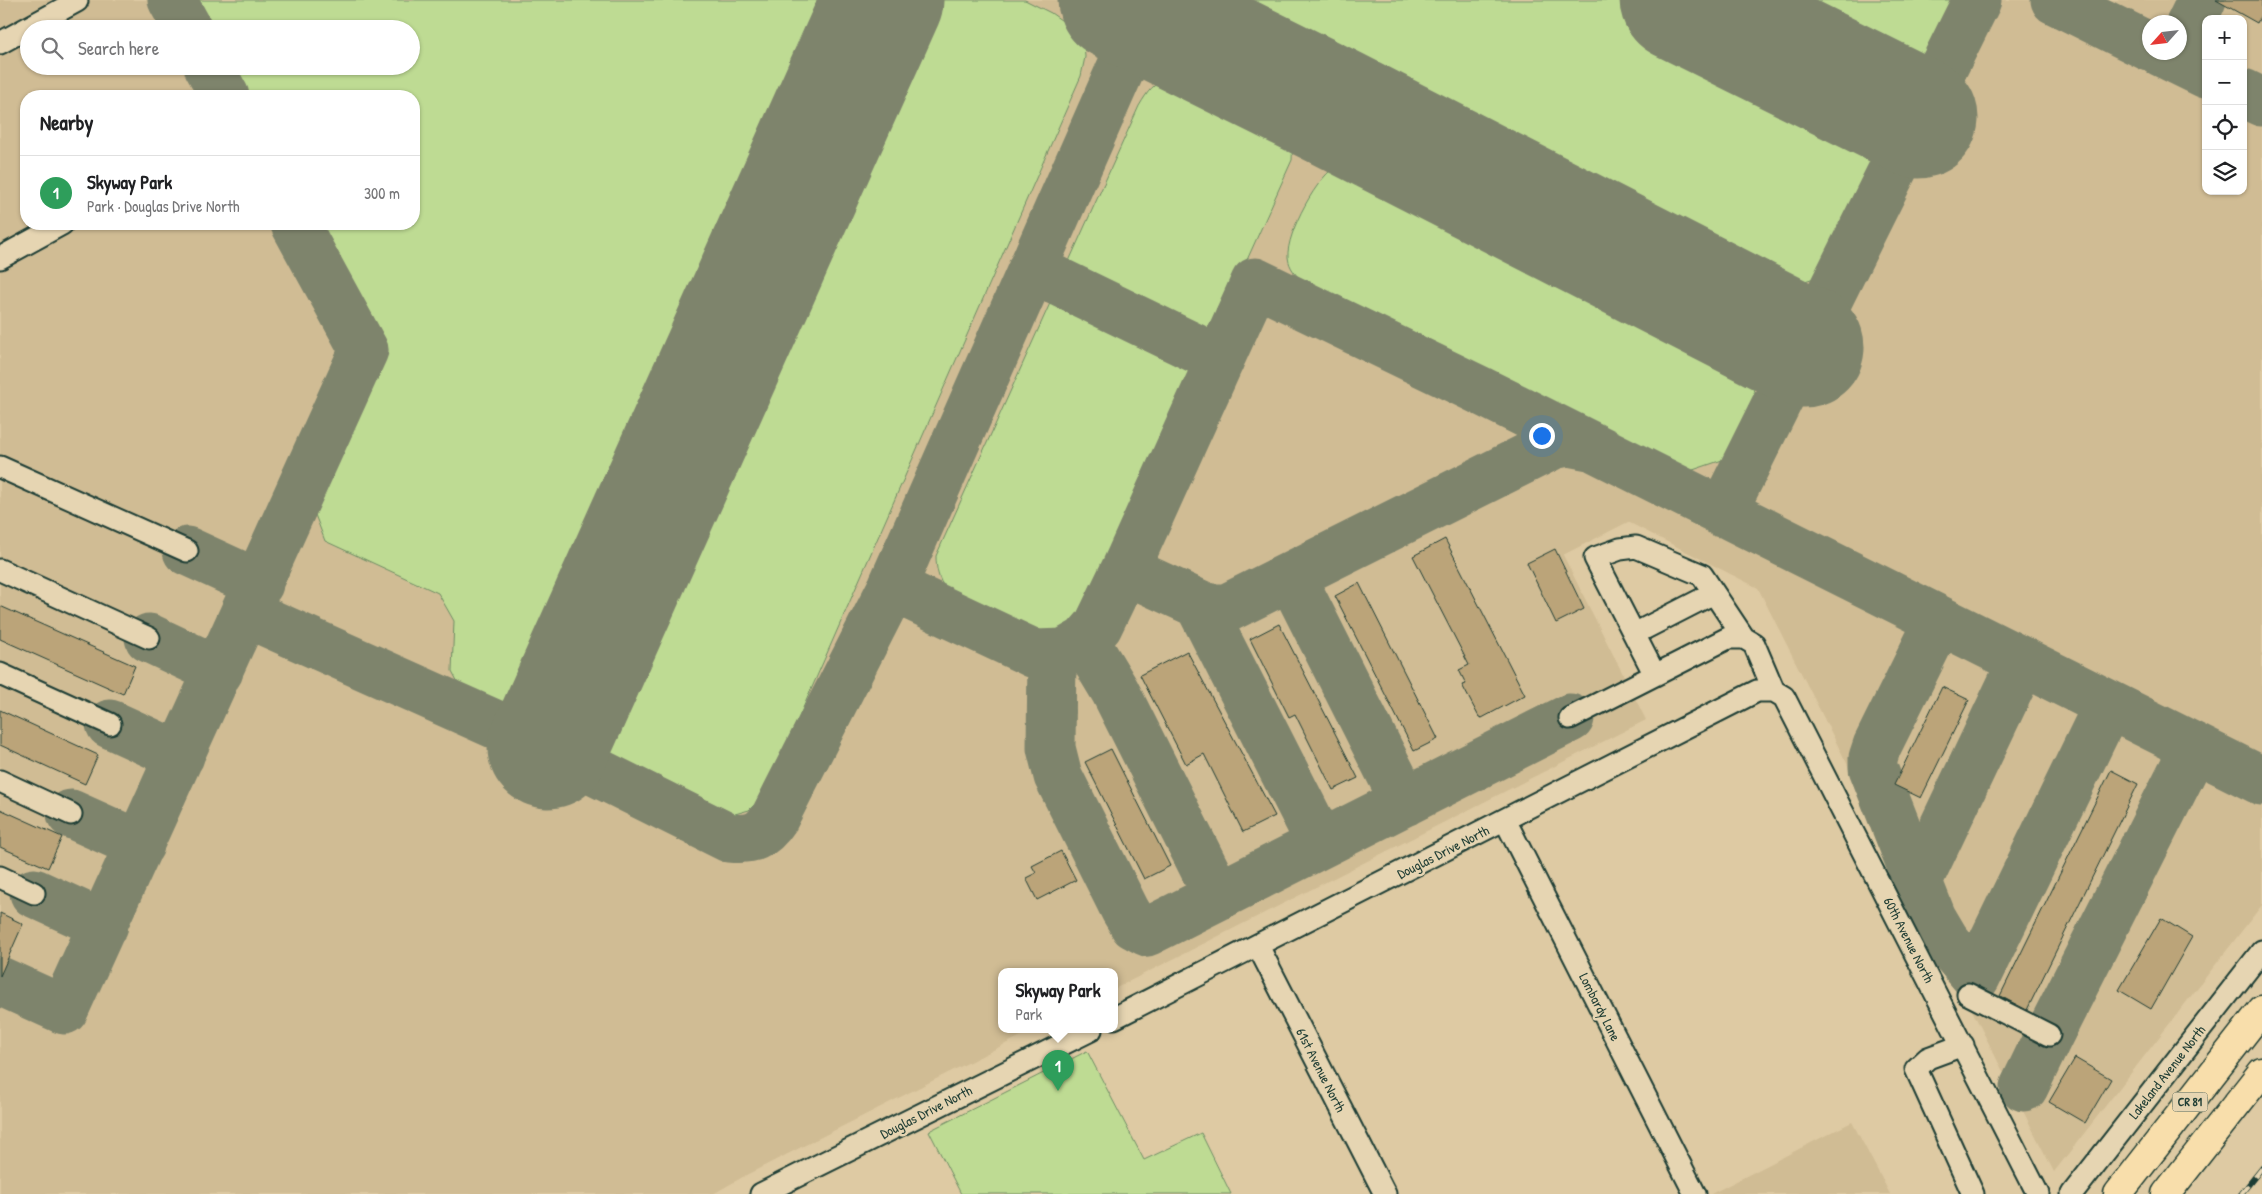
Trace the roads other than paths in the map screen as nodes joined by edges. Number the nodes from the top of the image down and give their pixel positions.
1 (77, 1) edge
2 (42, 20) edge
3 (20, 32) edge
4 (0, 43) edge
5 (51, 230) edge
6 (0, 258) edge
7 (0, 468) edge
8 (186, 551) dead end
9 (0, 570) edge
10 (1714, 593) junction
11 (1634, 634) junction
12 (149, 638) dead end
13 (1744, 638) junction
14 (0, 674) edge
15 (1655, 675) junction
16 (1774, 690) junction
17 (1570, 718) dead end
18 (110, 724) dead end
19 (0, 781) edge
20 (71, 814) dead end
21 (1505, 820) junction
22 (0, 877) edge
23 (34, 893) dead end
24 (1258, 946) junction
25 (2262, 951) edge
26 (1943, 1007) junction
27 (2262, 1010) edge
28 (1118, 1016) edge
29 (1085, 1033) edge
30 (2048, 1034) dead end
31 (1962, 1045) junction
32 (2262, 1072) edge
33 (774, 1191) edge
34 (1385, 1194) edge
35 (1695, 1194) edge
36 (1973, 1194) edge
37 (2038, 1194) edge
38 (2072, 1194) edge
39 (2118, 1194) edge
40 (2166, 1194) edge

1 - 2 street
3 - 4 street
5 - 6 street
7 - 8 street
9 - 12 street
10 - 11 street
10 - 11 street, 60th Avenue North
10 - 13 street, 60th Avenue North
11 - 15 street
13 - 15 street
13 - 16 street, 60th Avenue North
14 - 18 street
15 - 17 street
16 - 21 street, Douglas Drive North
16 - 26 street, 60th Avenue North
19 - 20 street
21 - 24 street, Douglas Drive North
21 - 35 street, Lombardy Lane
22 - 23 street
24 - 28 street, Douglas Drive North
24 - 34 street, 61st Avenue North
25 - 38 street, Lakeland Avenue North
26 - 30 street
26 - 31 street, 60th Avenue North
27 - 39 highway, CR 81
29 - 33 street, Douglas Drive North
31 - 36 street
31 - 37 street, 60th Avenue North
32 - 40 highway, CR 81

